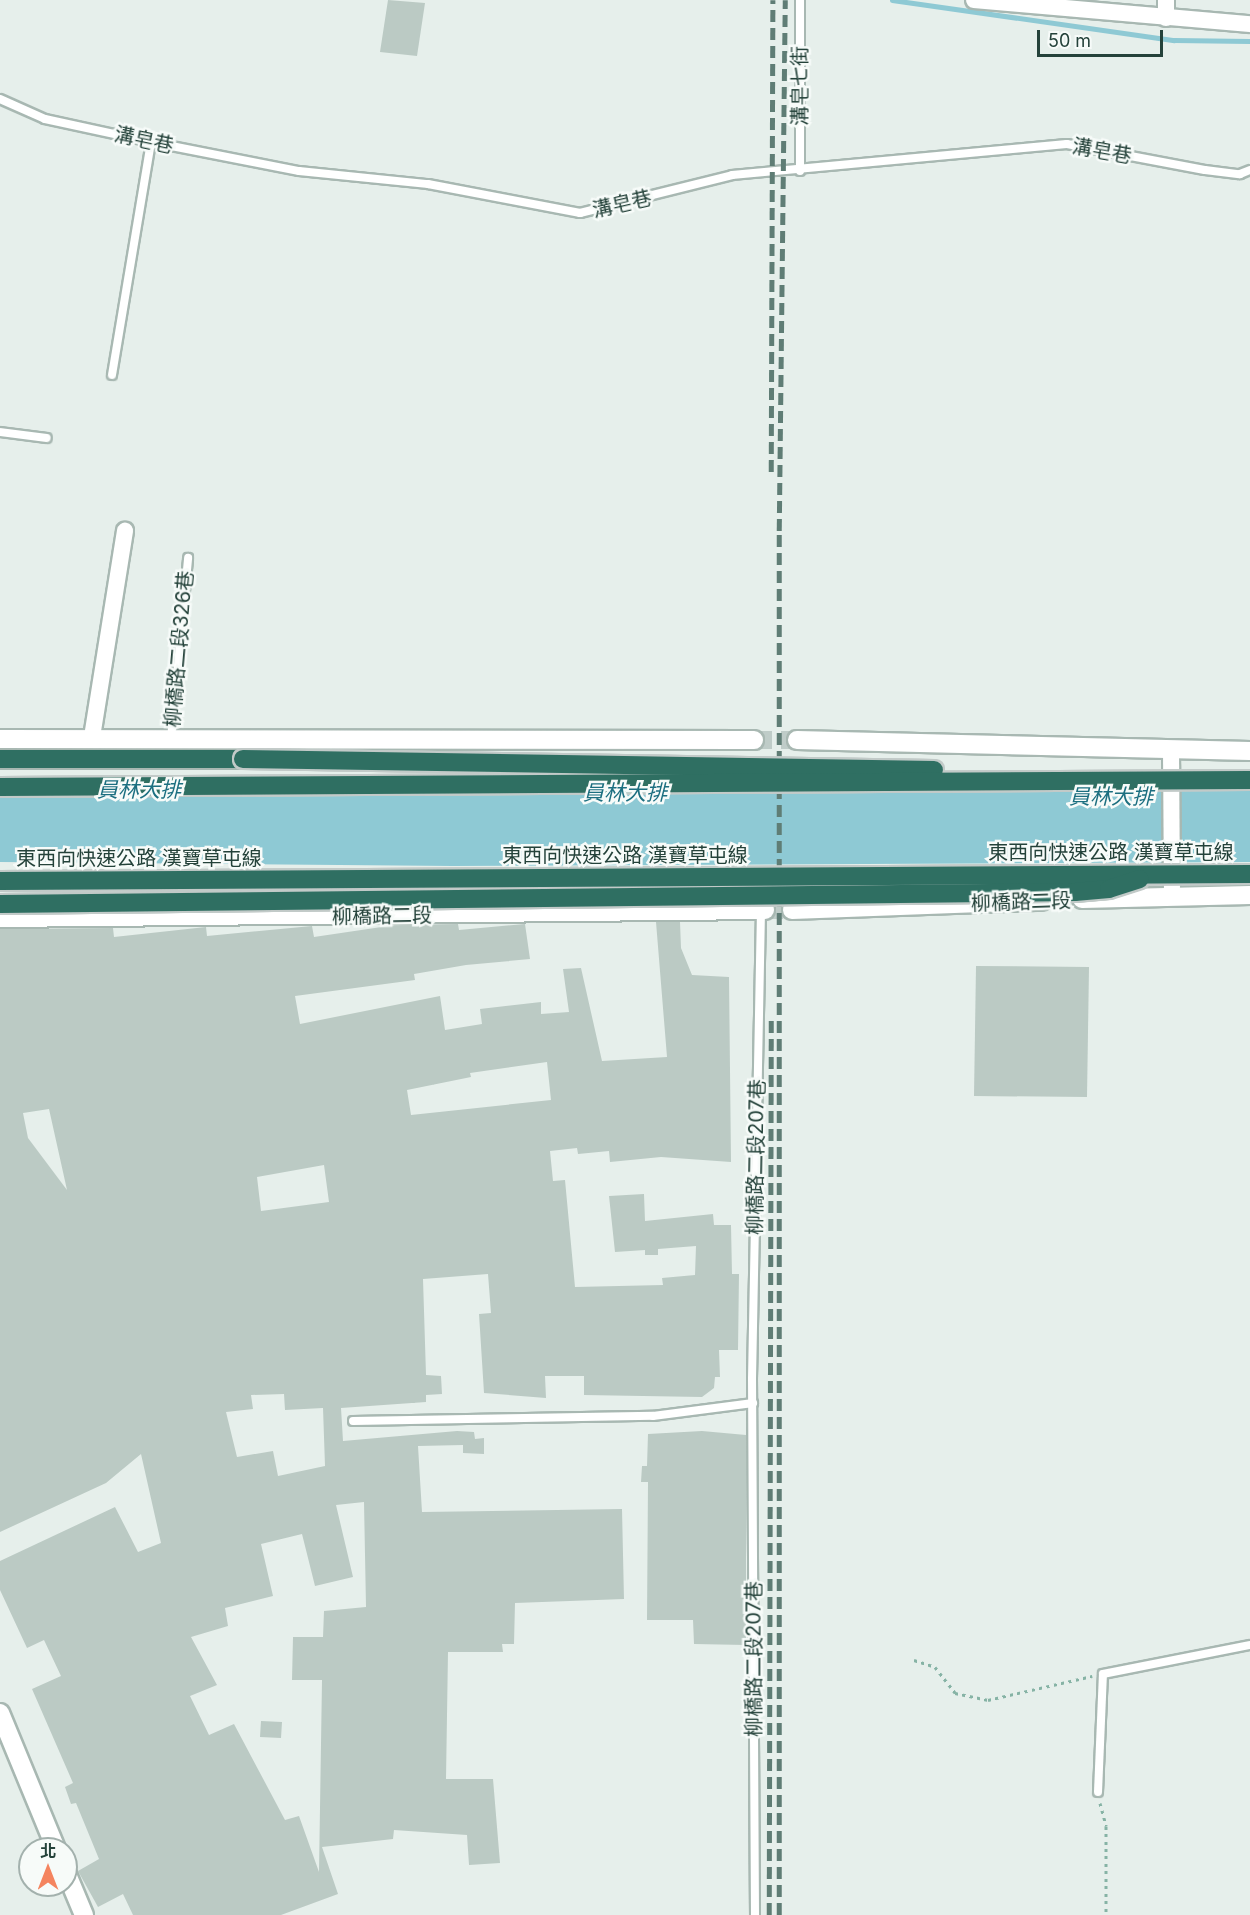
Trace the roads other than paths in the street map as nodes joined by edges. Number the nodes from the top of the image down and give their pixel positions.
1 (800, 0) edge
2 (1166, 0) edge
3 (984, 1) edge
4 (1166, 18) junction
5 (1250, 24) edge
6 (0, 99) edge
7 (151, 142) junction
8 (1250, 170) edge
9 (800, 171) junction
10 (112, 375) dead end
11 (0, 432) edge
12 (47, 438) dead end
13 (125, 531) dead end
14 (188, 558) dead end
15 (92, 737) junction
16 (0, 739) edge
17 (171, 739) junction
18 (754, 740) tunnel mouth
19 (797, 740) tunnel mouth
20 (1171, 751) junction
21 (1250, 751) edge
22 (0, 759) edge
23 (1250, 780) edge
24 (1085, 782) junction
25 (0, 787) edge
26 (1164, 870) junction
27 (1250, 874) edge
28 (0, 881) edge
29 (1172, 896) junction
30 (1250, 896) edge
31 (0, 904) edge
32 (763, 910) joint
33 (792, 910) tunnel mouth
34 (0, 918) edge
35 (753, 1403) junction
36 (353, 1421) dead end
37 (1250, 1645) edge
38 (0, 1713) edge
39 (1098, 1792) road end
40 (51, 1837) edge
41 (76, 1897) edge
42 (84, 1915) edge
43 (755, 1915) edge

1 - 9 lane, 溝皂七街
2 - 4 street
3 - 4 street
4 - 5 street
6 - 7 lane, 溝皂巷
7 - 9 lane, 溝皂巷
7 - 10 lane
8 - 9 lane, 溝皂巷
11 - 12 lane
13 - 15 street
14 - 17 lane, 柳橋路二段326巷
15 - 16 main road
15 - 17 main road
17 - 18 main road
19 - 20 main road
20 - 21 main road
20 - 26 street
22 - 24 highway, bridge
23 - 24 highway, bridge
24 - 25 highway, bridge
26 - 27 highway, 東西向快速公路 漢寶草屯線, bridge
26 - 28 highway, 東西向快速公路 漢寶草屯線, bridge
26 - 29 street
26 - 31 highway, bridge
29 - 30 main road, 柳橋路二段
29 - 33 main road, 柳橋路二段
32 - 34 main road, 柳橋路二段
32 - 35 lane, 柳橋路二段207巷
35 - 36 lane
35 - 43 lane, 柳橋路二段207巷
37 - 39 lane
38 - 40 main road
41 - 42 main road

